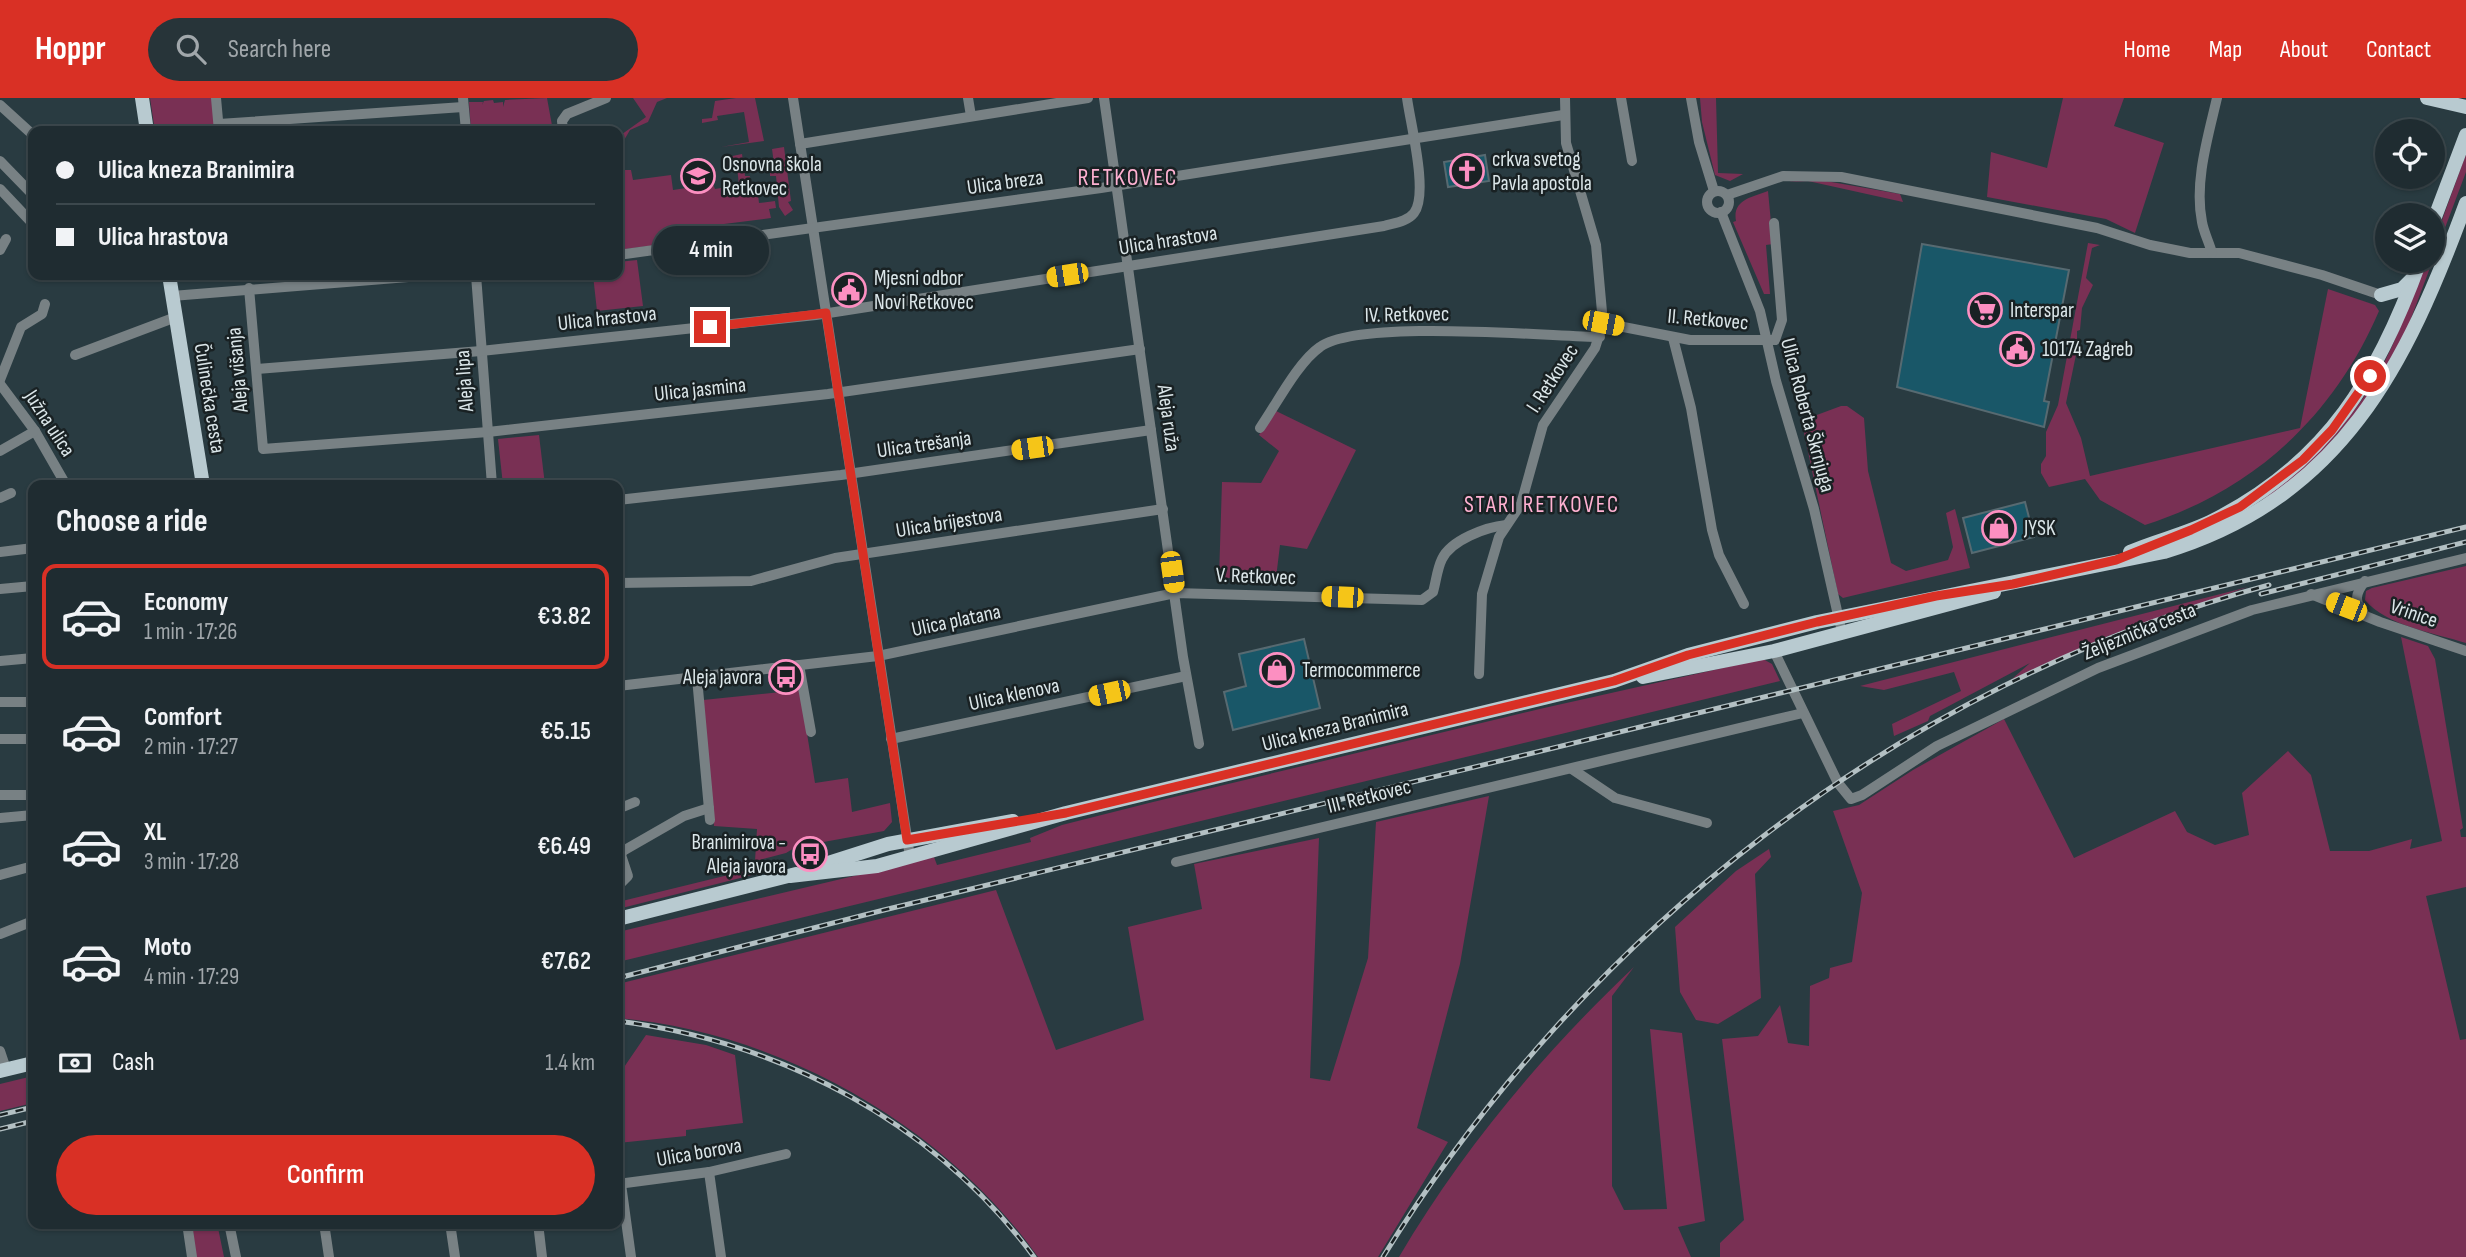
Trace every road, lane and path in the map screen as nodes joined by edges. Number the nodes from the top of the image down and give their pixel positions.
1 (142, 98) edge
2 (216, 98) edge
3 (437, 98) edge
4 (606, 98) edge
5 (793, 98) edge
6 (968, 98) edge
7 (1088, 98) edge
8 (1104, 98) edge
9 (1406, 98) edge
10 (1565, 98) edge
11 (1621, 98) edge
12 (1691, 98) edge
13 (2217, 98) edge
14 (2427, 98) edge
15 (463, 102) edge
16 (0, 105) edge
17 (2466, 107) edge
18 (450, 108) junction
19 (1563, 115) junction
20 (971, 116) junction
21 (146, 126) edge
22 (219, 126) edge
23 (231, 126) edge
24 (465, 126) edge
25 (562, 126) edge
26 (28, 130) edge
27 (2466, 135) edge
28 (1413, 138) junction
29 (800, 144) junction
30 (0, 161) edge
31 (1632, 162) dead end
32 (1116, 186) junction
33 (0, 189) edge
34 (28, 190) edge
35 (1714, 191) junction
36 (1727, 195) junction
37 (2440, 203) edge
38 (2466, 203) edge
39 (1721, 212) junction
40 (28, 219) edge
41 (1774, 223) dead end
42 (813, 230) junction
43 (6, 239) dead end
44 (0, 250) edge
45 (2212, 253) junction
46 (623, 254) edge
47 (1128, 265) junction
48 (2416, 273) edge
49 (2414, 277) junction
50 (170, 280) edge
51 (362, 280) edge
52 (476, 280) edge
53 (249, 288) junction
54 (2381, 295) junction
55 (172, 296) junction
56 (45, 304) dead end
57 (826, 313) junction
58 (176, 317) junction
59 (1603, 323) junction
60 (2395, 326) junction
61 (1600, 337) junction
62 (1673, 338) junction
63 (1767, 342) junction
64 (1140, 349) junction
65 (481, 351) junction
66 (75, 355) dead end
67 (257, 369) junction
68 (0, 382) edge
69 (839, 393) junction
70 (1260, 428) dead end
71 (1152, 430) junction
72 (35, 431) junction
73 (488, 432) junction
74 (263, 449) joint
75 (0, 451) edge
76 (851, 474) junction
77 (63, 480) edge
78 (202, 480) edge
79 (492, 480) edge
80 (623, 498) edge
81 (1163, 509) junction
82 (1506, 525) junction
83 (28, 549) edge
84 (0, 552) edge
85 (864, 554) junction
86 (2466, 558) edge
87 (2116, 560) junction
88 (2365, 581) junction
89 (623, 583) edge
90 (2013, 584) junction
91 (28, 586) edge
92 (0, 589) edge
93 (1175, 593) junction
94 (2311, 594) junction
95 (1744, 604) dead end
96 (2364, 614) junction
97 (1838, 617) junction
98 (1842, 633) junction
99 (1774, 650) junction
100 (2466, 650) edge
101 (878, 656) junction
102 (28, 658) edge
103 (0, 661) edge
104 (799, 665) junction
105 (1479, 674) dead end
106 (1186, 676) junction
107 (697, 678) junction
108 (1614, 681) junction
109 (623, 685) edge
110 (0, 702) edge
111 (28, 702) edge
112 (1803, 713) junction
113 (811, 732) dead end
114 (0, 738) edge
115 (28, 739) edge
116 (891, 739) junction
117 (1199, 744) dead end
118 (1572, 769) junction
119 (0, 795) edge
120 (28, 795) edge
121 (635, 803) dead end
122 (623, 807) edge
123 (709, 808) junction
124 (1066, 813) junction
125 (28, 815) edge
126 (0, 818) edge
127 (710, 820) dead end
128 (1707, 824) dead end
129 (907, 840) junction
130 (623, 851) edge
131 (910, 857) junction
132 (623, 861) edge
133 (1176, 862) dead end
134 (28, 867) edge
135 (0, 875) edge
136 (790, 876) junction
137 (623, 881) edge
138 (623, 918) edge
139 (28, 923) edge
140 (0, 933) edge
141 (0, 1051) edge
142 (28, 1064) edge
143 (3, 1070) edge
144 (786, 1154) dead end
145 (709, 1172) junction
146 (623, 1183) edge
147 (623, 1208) edge
148 (188, 1229) edge
149 (230, 1229) edge
150 (325, 1229) edge
151 (451, 1229) edge
152 (539, 1229) edge
153 (192, 1257) edge
154 (236, 1257) edge
155 (329, 1257) edge
156 (455, 1257) edge
157 (542, 1257) edge
158 (631, 1257) edge
159 (721, 1257) edge

1 - 21 main road
2 - 22 street
3 - 18 street
4 - 25 street
5 - 29 street
6 - 20 street
7 - 20 street
8 - 32 street, Aleja ruža
9 - 28 street
10 - 19 street, I. Retkovec
11 - 31 street
12 - 35 street
13 - 45 street
14 - 17 main road
15 - 18 street
15 - 24 street
16 - 26 street
18 - 23 street
19 - 28 street, Ulica breza
19 - 59 street, I. Retkovec
20 - 29 street
27 - 37 main road
28 - 32 street, Ulica breza
28 - 47 street, Ulica hrastova
29 - 42 street
30 - 34 street
32 - 42 street, Ulica breza
32 - 47 street, Aleja ruža
33 - 40 street
35 - 36 street
35 - 39 street
36 - 39 street
36 - 45 street
38 - 87 main road, Ulica kneza Branimira
39 - 63 street, Ulica Roberta Škrnjuga
41 - 63 street, II. Retkovec
42 - 46 street, Ulica breza
42 - 57 street
43 - 44 street
45 - 54 street
47 - 57 street, Ulica hrastova
47 - 64 street, Aleja ruža
48 - 49 main road, Ulica kneza Branimira
49 - 54 main road
49 - 60 main road, Ulica kneza Branimira
50 - 55 main road, Čulinečka cesta
51 - 53 street
52 - 65 street, Aleja lipa
53 - 55 street
53 - 67 street, Aleja višanja
54 - 60 main road
55 - 58 main road, Čulinečka cesta
56 - 68 street
57 - 65 street, Ulica hrastova
57 - 69 street
58 - 66 street, Čulinečka cesta
58 - 78 main road, Čulinečka cesta
59 - 61 street, I. Retkovec
59 - 62 street, II. Retkovec
60 - 87 main road, Ulica kneza Branimira
61 - 70 street, IV. Retkovec
61 - 82 street, I. Retkovec
62 - 63 street, II. Retkovec
62 - 95 street
63 - 97 street, Ulica Roberta Škrnjuga
64 - 69 street, Ulica jasmina
64 - 71 street, Aleja ruža
65 - 67 street, Ulica hrastova
65 - 73 street, Aleja lipa
67 - 74 street, Aleja višanja
68 - 72 street, Južna ulica
69 - 73 street, Ulica jasmina
69 - 76 street
71 - 76 street, Ulica trešanja
71 - 81 street, Aleja ruža
72 - 75 street
72 - 77 street, Južna ulica
73 - 74 street, Ulica jasmina
73 - 79 street, Aleja lipa
76 - 80 street, Ulica trešanja
76 - 85 street
81 - 85 street, Ulica brijestova
81 - 93 street, Aleja ruža
82 - 93 street, V. Retkovec
82 - 105 street, I. Retkovec
83 - 84 street
85 - 89 street, Ulica brijestova
85 - 101 street
86 - 88 street, Željeznička cesta
87 - 90 main road, Ulica kneza Branimira
88 - 94 street, Željeznička cesta
88 - 96 street
90 - 97 main road, Ulica kneza Branimira
90 - 98 main road, Ulica kneza Branimira
91 - 92 street
93 - 101 street, Ulica platana
93 - 106 street, Aleja ruža
94 - 96 street, Vrinice
94 - 112 street, Željeznička cesta
96 - 100 street, Vrinice
97 - 98 street, Ulica Roberta Škrnjuga
97 - 108 main road, Ulica kneza Branimira
98 - 99 main road, Ulica kneza Branimira
99 - 108 main road, Ulica kneza Branimira
99 - 112 street
101 - 104 street, Ulica platana
101 - 116 street
102 - 103 street
104 - 107 street, Ulica platana
104 - 113 street
106 - 116 street, Ulica klenova
106 - 117 street, Aleja ruža
107 - 109 street, Ulica platana
107 - 123 street
108 - 124 main road, Ulica kneza Branimira
110 - 111 street
112 - 118 street, III. Retkovec
114 - 115 street
116 - 129 street
118 - 128 street
118 - 133 street, III. Retkovec
119 - 120 street
121 - 122 street
123 - 127 street
123 - 130 street
124 - 129 main road, Ulica kneza Branimira
124 - 131 main road, Ulica kneza Branimira
125 - 126 street
129 - 131 street
129 - 136 main road, Ulica kneza Branimira
131 - 136 main road, Ulica kneza Branimira
132 - 137 street
134 - 135 street
136 - 138 main road, Ulica kneza Branimira
139 - 140 street
141 - 143 street
142 - 143 main road
144 - 145 street, Ulica borova
145 - 146 street, Ulica borova
145 - 159 street
147 - 158 street
148 - 153 street
149 - 154 street
150 - 155 street
151 - 156 street
152 - 157 street

